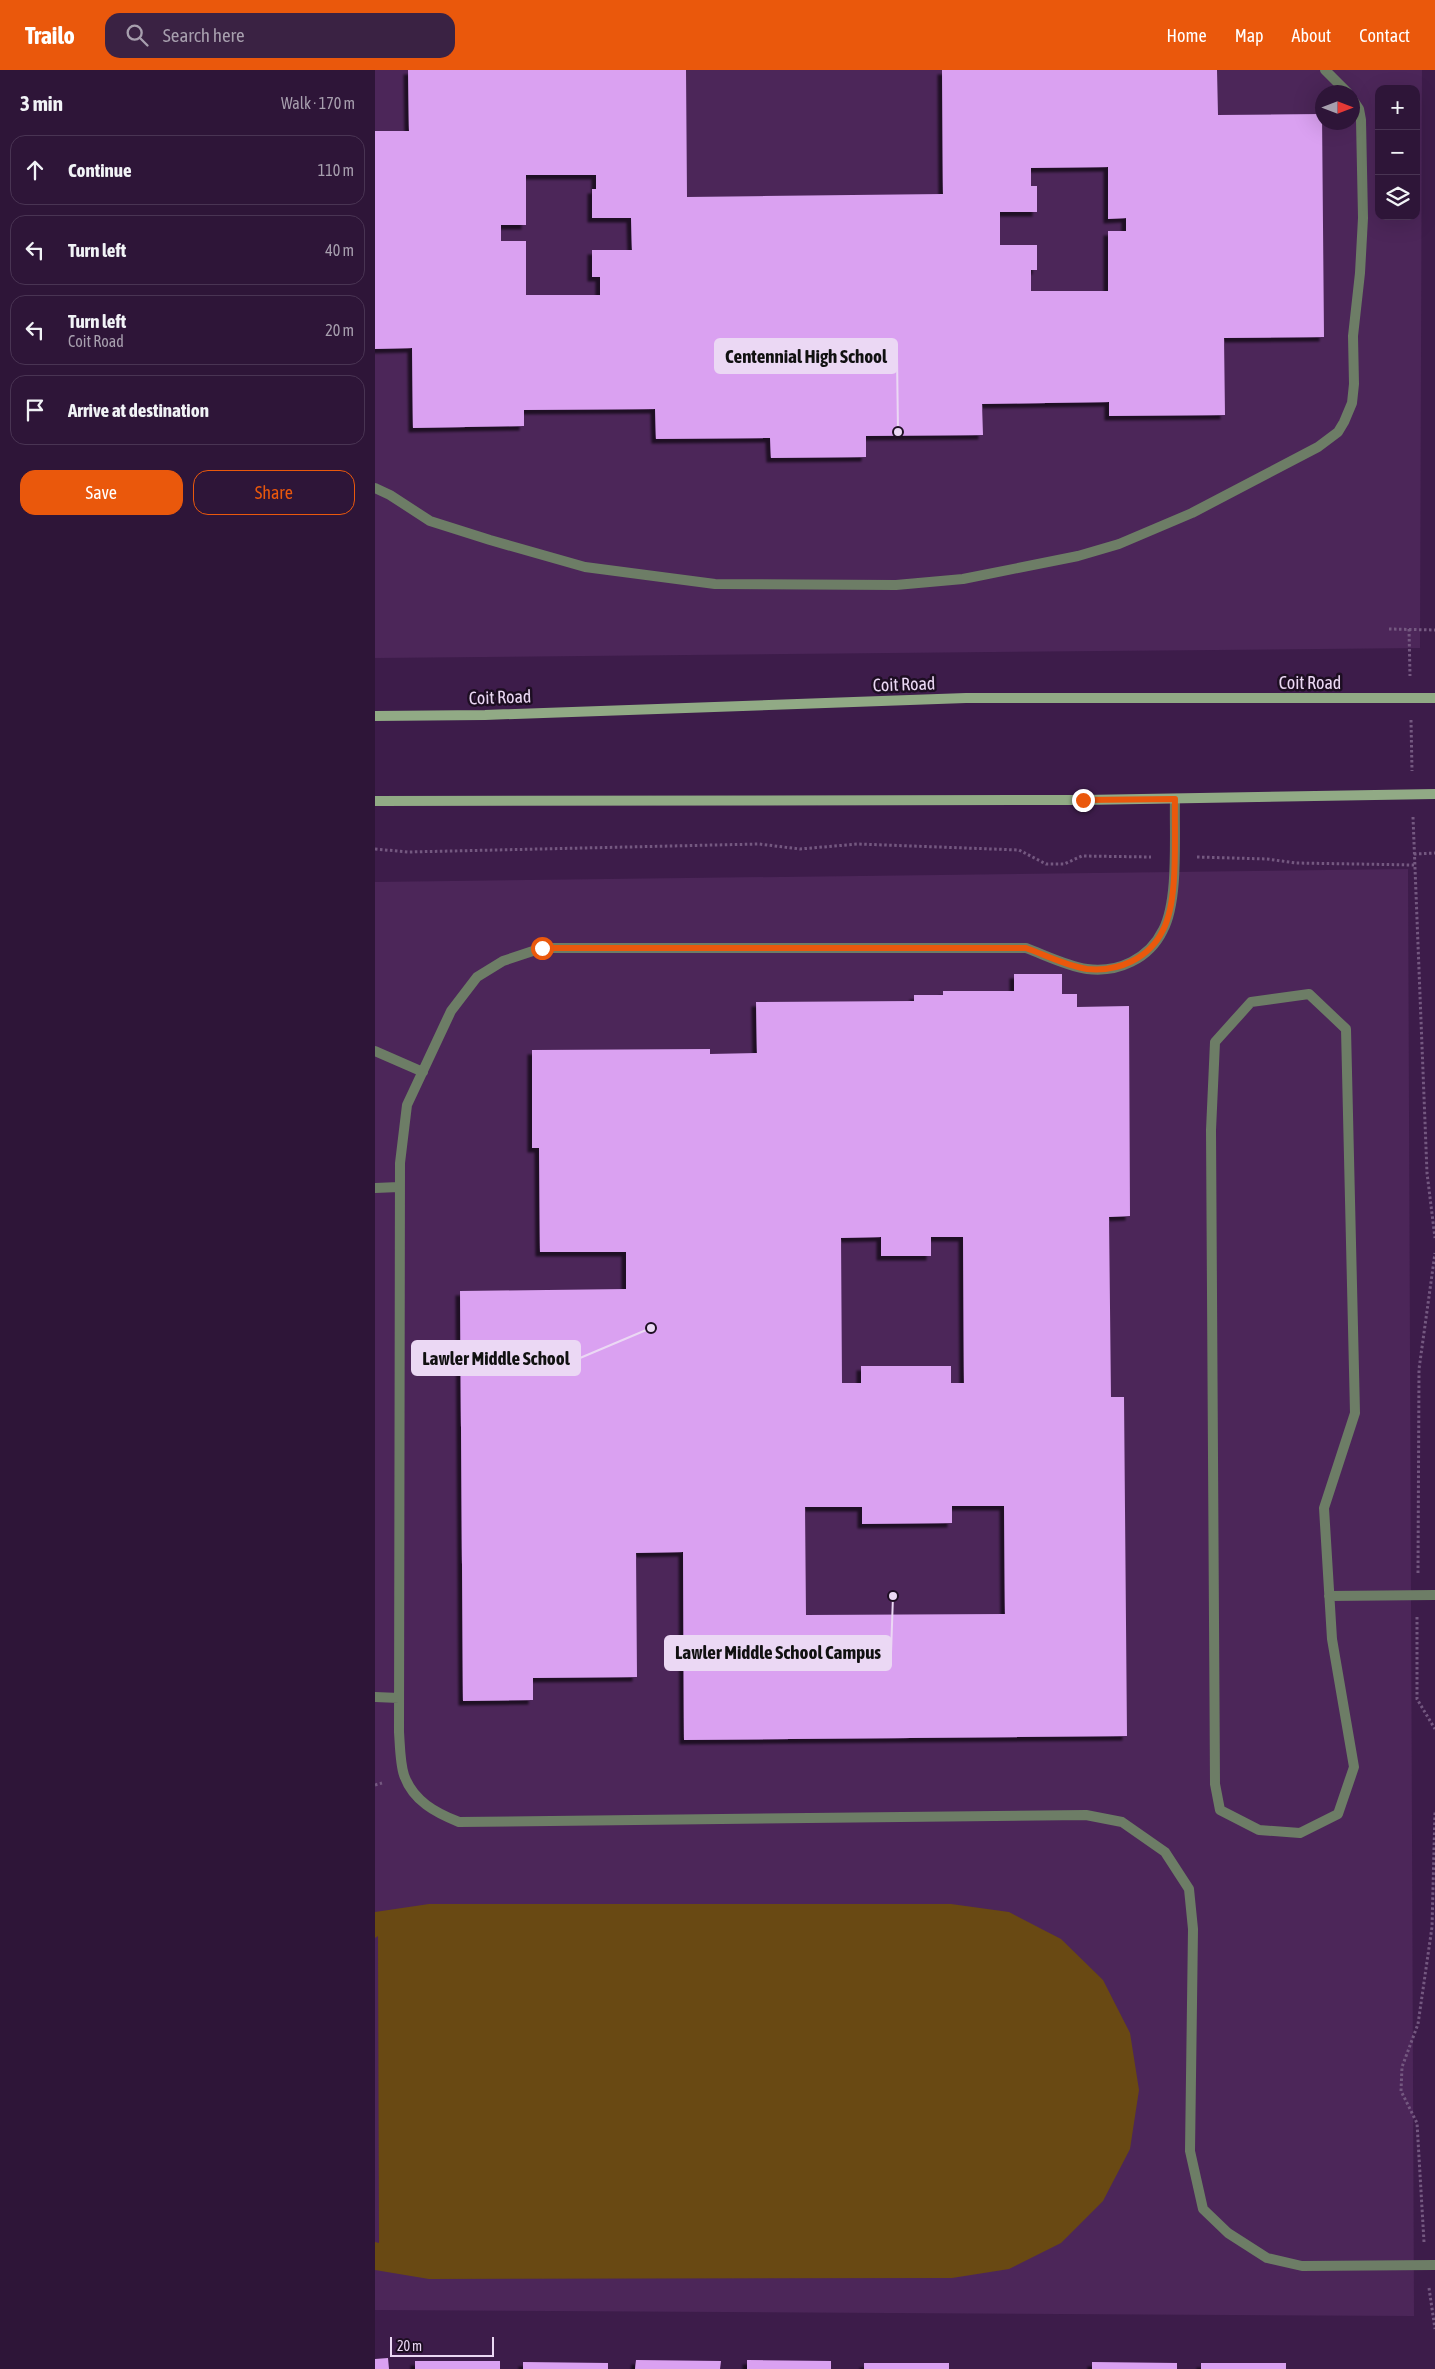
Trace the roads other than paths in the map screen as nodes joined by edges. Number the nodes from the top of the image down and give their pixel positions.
1 (1325, 70) edge
2 (1340, 85) edge
3 (1360, 114) edge
4 (375, 488) edge
5 (1435, 698) edge
6 (375, 716) edge
7 (1435, 794) edge
8 (1175, 799) junction
9 (375, 801) edge
10 (375, 1051) edge
11 (423, 1072) junction
12 (399, 1187) junction
13 (375, 1188) edge
14 (1435, 1595) edge
15 (1329, 1596) junction
16 (375, 1697) edge
17 (399, 1698) junction
18 (1430, 2265) edge

1 - 2 lane
3 - 4 lane
5 - 6 main road, Coit Road
7 - 8 main road
8 - 9 main road
8 - 11 lane
10 - 11 lane
11 - 12 lane
12 - 13 lane
12 - 17 lane
14 - 15 lane
15 - 15 lane
16 - 17 lane
17 - 18 lane

